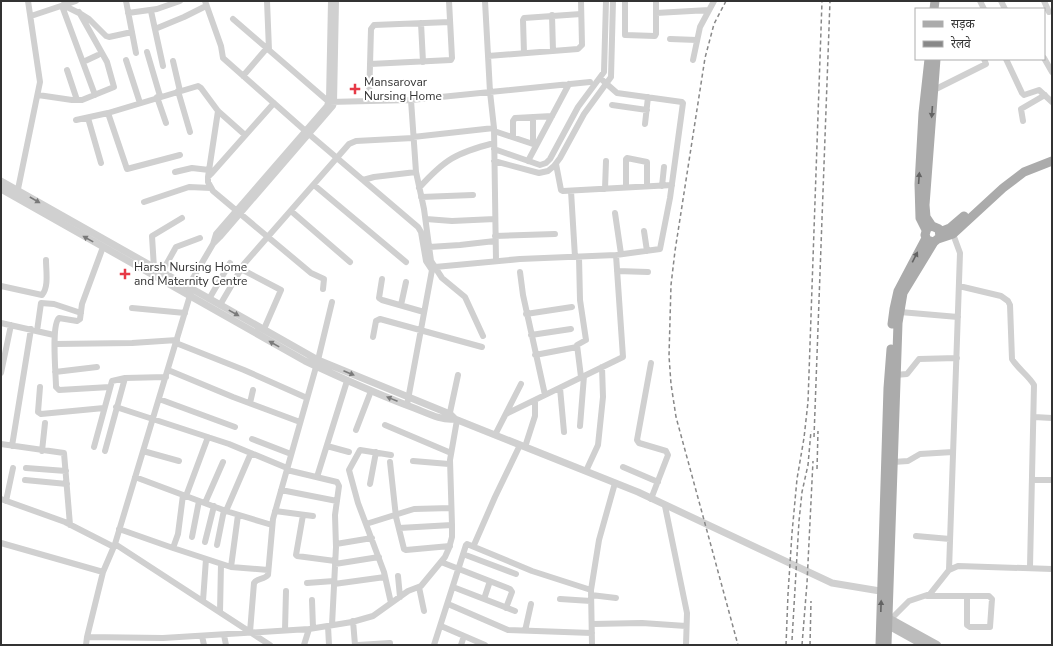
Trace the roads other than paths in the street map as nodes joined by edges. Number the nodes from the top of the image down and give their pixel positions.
1 (28, 1) edge
2 (76, 1) edge
3 (126, 1) edge
4 (180, 1) edge
5 (267, 1) edge
6 (331, 1) edge
7 (336, 1) edge
8 (449, 1) edge
9 (485, 1) edge
10 (581, 1) edge
11 (606, 1) edge
12 (613, 1) edge
13 (625, 1) edge
14 (656, 1) edge
15 (714, 1) edge
16 (1044, 1) edge
17 (206, 3) edge
18 (62, 6) junction
19 (709, 10) junction
20 (151, 11) junction
21 (79, 12) junction
22 (1048, 12) edge
23 (128, 13) junction
24 (656, 13) junction
25 (582, 14) junction
26 (552, 15) junction
27 (31, 16) junction
28 (233, 19) dead end
29 (450, 22) junction
30 (421, 23) junction
31 (155, 29) junction
32 (132, 32) junction
33 (670, 39) dead end
34 (697, 40) junction
35 (268, 49) junction
36 (553, 51) junction
37 (147, 52) dead end
38 (136, 53) dead end
39 (524, 53) junction
40 (98, 55) dead end
41 (488, 56) junction
42 (126, 60) dead end
43 (693, 60) dead end
44 (929, 60) edge
45 (936, 60) edge
46 (984, 60) edge
47 (1006, 60) edge
48 (1045, 60) edge
49 (173, 61) dead end
50 (83, 62) junction
51 (423, 62) junction
52 (370, 64) junction
53 (163, 66) dead end
54 (67, 70) dead end
55 (1052, 72) edge
56 (243, 76) junction
57 (603, 81) junction
58 (590, 82) dead end
59 (569, 84) junction
60 (934, 90) junction
61 (179, 91) junction
62 (490, 92) junction
63 (95, 95) junction
64 (38, 96) junction
65 (159, 97) junction
66 (648, 97) junction
67 (1050, 99) edge
68 (77, 100) junction
69 (412, 100) junction
70 (369, 101) junction
71 (140, 102) junction
72 (274, 103) junction
73 (331, 103) junction
74 (612, 105) dead end
75 (647, 110) junction
76 (218, 111) junction
77 (108, 113) junction
78 (552, 116) junction
79 (533, 117) junction
80 (88, 118) junction
81 (76, 120) dead end
82 (1023, 121) dead end
83 (166, 123) dead end
84 (645, 124) dead end
85 (494, 130) junction
86 (190, 132) dead end
87 (308, 133) junction
88 (245, 135) junction
89 (513, 137) junction
90 (413, 138) junction
91 (535, 144) junction
92 (494, 152) junction
93 (180, 155) dead end
94 (337, 158) junction
95 (528, 161) junction
96 (606, 161) dead end
97 (1052, 161) edge
98 (101, 164) dead end
99 (556, 164) junction
100 (664, 167) dead end
101 (209, 170) junction
102 (174, 172) dead end
103 (416, 172) junction
104 (208, 177) junction
105 (363, 180) junction
106 (1, 181) edge
107 (314, 185) junction
108 (672, 185) junction
109 (646, 186) junction
110 (662, 186) junction
111 (626, 187) junction
112 (211, 188) junction
113 (419, 188) junction
114 (605, 188) junction
115 (1, 190) edge
116 (18, 190) junction
117 (571, 191) junction
118 (474, 195) dead end
119 (421, 197) junction
120 (16, 198) junction
121 (144, 202) dead end
122 (291, 212) junction
123 (238, 213) junction
124 (615, 213) dead end
125 (182, 218) dead end
126 (495, 218) junction
127 (426, 219) junction
128 (644, 231) dead end
129 (928, 231) junction
130 (555, 234) dead end
131 (953, 234) junction
132 (200, 238) dead end
133 (268, 238) junction
134 (938, 238) junction
135 (495, 239) junction
136 (429, 247) junction
137 (103, 248) junction
138 (114, 249) junction
139 (647, 251) junction
140 (619, 255) junction
141 (577, 257) junction
142 (46, 260) dead end
143 (496, 261) junction
144 (350, 262) dead end
145 (406, 262) dead end
146 (230, 263) dead end
147 (435, 267) junction
148 (154, 268) junction
149 (241, 269) junction
150 (618, 271) junction
151 (162, 272) junction
152 (520, 272) dead end
153 (648, 272) dead end
154 (382, 279) dead end
155 (406, 282) dead end
156 (1, 286) edge
157 (959, 286) junction
158 (323, 290) dead end
159 (188, 291) junction
160 (209, 299) junction
161 (332, 302) dead end
162 (220, 305) junction
163 (401, 305) junction
164 (572, 307) dead end
165 (132, 308) dead end
166 (424, 312) junction
167 (900, 312) junction
168 (81, 313) junction
169 (185, 313) junction
170 (526, 314) junction
171 (958, 317) junction
172 (1, 323) edge
173 (11, 325) junction
174 (571, 328) dead end
175 (34, 330) junction
176 (264, 330) junction
177 (420, 330) junction
178 (531, 334) junction
179 (54, 336) junction
180 (483, 336) dead end
181 (373, 337) dead end
182 (176, 341) junction
183 (55, 344) junction
184 (482, 346) dead end
185 (577, 347) junction
186 (535, 355) junction
187 (957, 358) junction
188 (317, 363) junction
189 (651, 363) dead end
190 (97, 367) dead end
191 (602, 368) junction
192 (168, 370) junction
193 (56, 372) junction
194 (1, 373) edge
195 (458, 375) dead end
196 (895, 375) junction
197 (166, 377) junction
198 (583, 377) junction
199 (125, 378) junction
200 (347, 381) junction
201 (521, 384) dead end
202 (40, 387) dead end
203 (110, 387) junction
204 (560, 388) junction
205 (253, 390) dead end
206 (371, 391) junction
207 (545, 395) junction
208 (307, 398) junction
209 (159, 399) junction
210 (535, 400) junction
211 (407, 401) junction
212 (250, 403) junction
213 (116, 407) junction
214 (104, 408) junction
215 (506, 414) junction
216 (1034, 417) junction
217 (452, 418) junction
218 (1052, 418) edge
219 (152, 420) junction
220 (300, 422) junction
221 (45, 423) dead end
222 (385, 425) dead end
223 (580, 426) dead end
224 (235, 427) dead end
225 (356, 430) dead end
226 (564, 432) dead end
227 (493, 434) junction
228 (208, 437) junction
229 (252, 439) dead end
230 (1, 444) edge
231 (12, 446) junction
232 (327, 446) junction
233 (523, 446) junction
234 (94, 447) dead end
235 (42, 451) junction
236 (104, 451) dead end
237 (143, 451) junction
238 (349, 452) dead end
239 (376, 452) junction
240 (953, 452) junction
241 (251, 453) junction
242 (451, 453) junction
243 (291, 454) junction
244 (391, 455) dead end
245 (178, 461) dead end
246 (413, 461) dead end
247 (223, 462) dead end
248 (390, 462) dead end
249 (893, 462) junction
250 (450, 464) junction
251 (623, 467) dead end
252 (13, 468) dead end
253 (26, 468) dead end
254 (287, 469) junction
255 (586, 471) junction
256 (66, 472) junction
257 (135, 477) junction
258 (318, 477) junction
259 (25, 480) dead end
260 (1032, 480) junction
261 (1052, 480) edge
262 (658, 482) junction
263 (615, 483) junction
264 (67, 484) junction
265 (370, 484) dead end
266 (281, 490) junction
267 (184, 495) junction
268 (651, 499) junction
269 (4, 500) edge
270 (337, 501) junction
271 (202, 502) junction
272 (214, 506) junction
273 (665, 506) junction
274 (451, 508) junction
275 (225, 511) junction
276 (275, 511) junction
277 (396, 514) junction
278 (238, 515) junction
279 (303, 515) junction
280 (313, 516) dead end
281 (366, 524) junction
282 (70, 525) junction
283 (272, 525) junction
284 (452, 525) junction
285 (399, 528) junction
286 (119, 529) junction
287 (916, 536) dead end
288 (192, 537) dead end
289 (372, 538) junction
290 (950, 539) junction
291 (205, 542) dead end
292 (1, 543) edge
293 (336, 544) junction
294 (114, 545) junction
295 (217, 545) dead end
296 (474, 545) junction
297 (450, 546) junction
298 (173, 548) junction
299 (463, 554) junction
300 (379, 557) junction
301 (206, 559) junction
302 (441, 562) junction
303 (335, 563) junction
304 (221, 564) junction
305 (231, 567) junction
306 (1030, 567) junction
307 (455, 568) junction
308 (1052, 569) edge
309 (268, 570) junction
310 (949, 570) junction
311 (103, 572) junction
312 (516, 574) dead end
313 (398, 576) dead end
314 (385, 577) junction
315 (490, 581) junction
316 (307, 583) dead end
317 (334, 583) junction
318 (419, 587) junction
319 (453, 587) junction
320 (286, 591) dead end
321 (885, 592) junction
322 (591, 595) junction
323 (926, 596) junction
324 (967, 596) junction
325 (400, 597) junction
326 (616, 598) dead end
327 (484, 599) junction
328 (560, 599) dead end
329 (312, 600) dead end
330 (203, 601) junction
331 (391, 602) junction
332 (448, 604) junction
333 (531, 604) dead end
334 (506, 608) junction
335 (424, 611) dead end
336 (515, 611) dead end
337 (220, 612) junction
338 (353, 621) junction
339 (889, 621) junction
340 (592, 624) junction
341 (330, 625) junction
342 (441, 626) junction
343 (686, 626) junction
344 (311, 628) junction
345 (285, 630) junction
346 (525, 631) junction
347 (250, 632) junction
348 (592, 633) junction
349 (224, 635) junction
350 (202, 636) junction
351 (464, 636) junction
352 (87, 637) junction
353 (163, 638) junction
354 (146, 642) edge
355 (390, 643) dead end
356 (86, 645) edge
357 (164, 645) edge
358 (204, 645) edge
359 (226, 645) edge
360 (270, 645) edge
361 (304, 645) edge
362 (329, 645) edge
363 (357, 645) edge
364 (434, 645) edge
365 (461, 645) edge
366 (484, 645) edge
367 (592, 645) edge
368 (686, 645) edge
369 (880, 645) edge
370 (887, 645) edge
371 (924, 645) edge
372 (937, 645) edge

1 - 27 street
2 - 18 street
3 - 23 street
4 - 20 street
5 - 35 street
6 - 73 street
7 - 73 street
8 - 29 street
9 - 41 street
10 - 25 street
11 - 57 street
12 - 57 street
13 - 24 street
14 - 24 street
15 - 19 street
16 - 22 street
17 - 31 street
17 - 56 street
18 - 21 street
18 - 27 street
18 - 50 street
19 - 24 street
19 - 34 street
20 - 23 street
20 - 31 street
21 - 32 street
21 - 63 street
23 - 32 street
25 - 26 street
25 - 36 street
26 - 36 street
26 - 39 street
27 - 64 street
28 - 35 street
29 - 30 street
29 - 51 street
30 - 51 street
30 - 52 street
31 - 53 street
32 - 38 street
33 - 34 street
34 - 43 street
35 - 56 street
35 - 73 street
36 - 39 street
37 - 65 street
39 - 41 street
40 - 50 street
41 - 62 street
42 - 71 street
129 -> 44 main road
45 - 60 main road
46 - 60 street
47 - 67 street
48 - 55 street
49 - 61 street
50 - 63 street
51 - 52 street
52 - 70 street
54 - 68 street
56 - 72 street
57 - 66 street
57 - 95 street
57 - 99 street
58 - 59 street
59 - 62 street
59 - 78 street
60 -> 129 main road
61 - 65 street
61 - 76 street
61 - 86 street
62 - 69 street
62 - 85 street
63 - 68 street
64 - 68 street
64 - 116 street
65 - 71 street
65 - 83 street
66 - 75 street
66 - 108 street
67 - 82 street
69 - 70 street
69 - 90 street
70 - 73 street
71 - 77 street
72 - 87 street
72 - 88 street
73 - 87 street
74 - 75 street
75 - 84 street
76 - 88 street
76 - 101 street
77 - 80 street
77 - 93 street
78 - 79 street
78 - 91 street
79 - 89 street
79 - 91 street
80 - 81 street
80 - 98 street
85 - 89 street
85 - 90 street
85 - 92 street
87 - 94 street
87 - 123 street
88 - 104 street
89 - 91 street
90 - 94 street
90 - 103 street
91 - 95 street
92 - 95 street
92 - 99 street
92 - 113 street
92 - 126 street
94 - 105 street
94 - 107 street
96 - 114 street
97 - 131 main road
97 - 134 main road
99 - 117 street
100 - 110 street
101 - 102 street
101 - 104 street
103 - 105 street
103 - 113 street
104 - 112 street
105 - 166 street
106 - 116 street
107 - 122 street
107 - 145 street
108 - 110 street
108 - 139 street
109 - 110 street
109 - 111 street
109 - 111 street
111 - 114 street
112 - 121 street
112 - 123 street
113 - 119 street
114 - 117 street
115 - 120 street
116 - 120 street
116 -> 138 street
117 - 141 street
118 - 119 street
119 - 127 street
137 -> 120 street
122 - 133 street
122 - 144 street
123 - 133 street
123 - 159 street
124 - 140 street
125 - 148 street
126 - 127 street
126 - 135 street
127 - 136 street
128 - 139 street
129 - 134 main road
129 - 134 main road
321 -> 129 main road
130 - 135 street
131 - 134 main road
131 - 157 street
132 - 151 street
133 - 149 street
133 - 158 street
134 - 167 main road
135 - 136 street
135 - 143 street
136 - 147 street
137 - 138 street
137 - 168 street
138 - 148 street
138 - 159 street
139 - 140 street
140 - 141 street
140 - 150 street
141 - 143 street
141 - 185 street
142 - 156 street
143 - 147 street
146 - 160 street
147 - 180 street
148 - 151 street
149 - 162 street
149 - 176 street
150 - 153 street
150 - 191 street
151 - 159 street
152 - 170 street
154 - 163 street
155 - 163 street
157 - 171 street
157 - 216 street
159 - 160 street
159 - 169 street
188 -> 159 street
160 - 162 street
161 - 188 street
162 -> 176 street
163 - 166 street
164 - 170 street
165 - 169 street
166 - 177 street
167 - 171 street
167 - 196 main road
168 - 175 street
168 - 179 street
169 - 182 street
170 - 178 street
171 - 187 street
172 - 173 street
173 - 175 street
173 - 194 street
174 - 178 street
175 - 179 street
175 - 231 street
176 - 188 street
177 - 181 street
177 - 184 street
177 - 211 street
178 - 186 street
179 - 183 street
182 - 183 street
182 - 192 street
182 - 208 street
183 - 193 street
185 - 186 street
185 - 198 street
186 - 207 street
187 - 196 street
187 - 240 street
188 - 200 street
188 - 208 street
188 -> 211 street
189 - 262 street
190 - 193 street
191 - 198 street
191 - 255 street
192 - 197 street
192 - 212 street
193 - 203 street
195 - 217 street
196 - 249 main road
197 - 199 street
197 - 209 street
198 - 204 street
198 - 223 street
199 - 203 street
199 - 213 street
200 - 206 street
200 - 232 street
201 - 215 street
202 - 214 street
203 - 214 street
204 - 207 street
204 - 226 street
205 - 212 street
211 -> 206 street
206 - 225 street
207 - 210 street
208 - 220 street
209 - 219 street
209 - 224 street
210 - 215 street
210 - 233 street
211 - 217 street
212 - 220 street
213 - 219 street
213 - 236 street
214 - 234 street
215 - 227 street
216 - 218 street
216 - 260 street
217 - 227 street
217 - 242 street
219 - 228 street
219 - 237 street
220 - 243 street
221 - 235 street
222 - 242 street
227 - 233 street
228 - 241 street
228 - 267 street
229 - 243 street
230 - 231 street
231 - 235 street
232 - 238 street
232 - 258 street
233 - 255 street
233 - 296 street
235 - 256 street
237 - 245 street
237 - 257 street
239 - 244 street
239 - 265 street
239 - 281 street
240 - 249 street
240 - 290 street
241 - 254 street
241 - 275 street
242 - 250 street
243 - 254 street
246 - 250 street
247 - 271 street
248 - 277 street
249 - 321 main road
250 - 274 street
251 - 262 street
252 - 269 street
253 - 256 street
254 - 258 street
254 - 266 street
255 - 263 street
256 - 264 street
257 - 267 street
257 - 286 street
258 - 270 street
259 - 264 street
260 - 261 street
260 - 306 street
262 - 268 street
263 - 268 street
263 - 322 street
264 - 282 street
266 - 270 street
266 - 276 street
267 - 271 street
267 - 298 street
268 - 273 street
269 - 282 street
270 - 293 street
271 - 272 street
271 - 288 street
272 - 275 street
272 - 291 street
273 - 321 street
273 - 343 street
274 - 277 street
274 - 284 street
275 - 278 street
275 - 295 street
276 - 279 street
276 - 283 street
277 - 281 street
277 - 285 street
278 - 283 street
278 - 305 street
279 - 280 street
279 - 303 street
281 - 289 street
282 - 294 street
283 - 309 street
284 - 285 street
284 - 297 street
285 - 297 street
286 - 294 street
286 - 298 street
287 - 290 street
289 - 293 street
289 - 300 street
290 - 310 street
292 - 311 street
293 - 303 street
294 - 311 street
294 - 330 street
296 - 299 street
296 - 322 street
297 - 302 street
298 - 301 street
299 - 307 street
299 - 312 street
300 - 303 street
300 - 314 street
301 - 304 street
301 - 330 street
302 - 307 street
302 - 318 street
303 - 317 street
304 - 305 street
304 - 337 street
305 - 309 street
306 - 308 street
306 - 310 street
307 - 315 street
307 - 319 street
309 - 347 street
310 - 323 street
311 - 352 street
313 - 325 street
314 - 317 street
314 - 331 street
315 - 327 street
315 - 334 street
316 - 317 street
317 - 341 street
318 - 325 street
318 - 335 street
319 - 327 street
319 - 332 street
320 - 345 street
321 - 339 main road
369 -> 321 main road
322 - 326 street
322 - 328 street
322 - 340 street
323 - 324 street
323 - 339 street
324 - 324 street
325 - 331 street
327 - 334 street
329 - 344 street
330 - 337 street
331 - 338 street
332 - 342 street
332 - 346 street
333 - 346 street
334 - 336 street
337 - 347 street
338 - 341 street
338 - 363 street
339 - 370 main road
339 - 371 main road
339 - 372 main road
340 - 343 street
340 - 348 street
341 - 344 street
341 - 362 street
342 - 351 street
342 - 364 street
343 - 368 street
344 - 345 street
344 - 361 street
345 - 347 street
346 - 348 street
347 - 349 street
347 - 360 street
348 - 367 street
349 - 350 street
349 - 359 street
350 - 353 street
350 - 358 street
351 - 365 street
351 - 366 street
352 - 354 street
352 - 356 street
353 - 354 street
353 - 357 street
355 - 363 street

